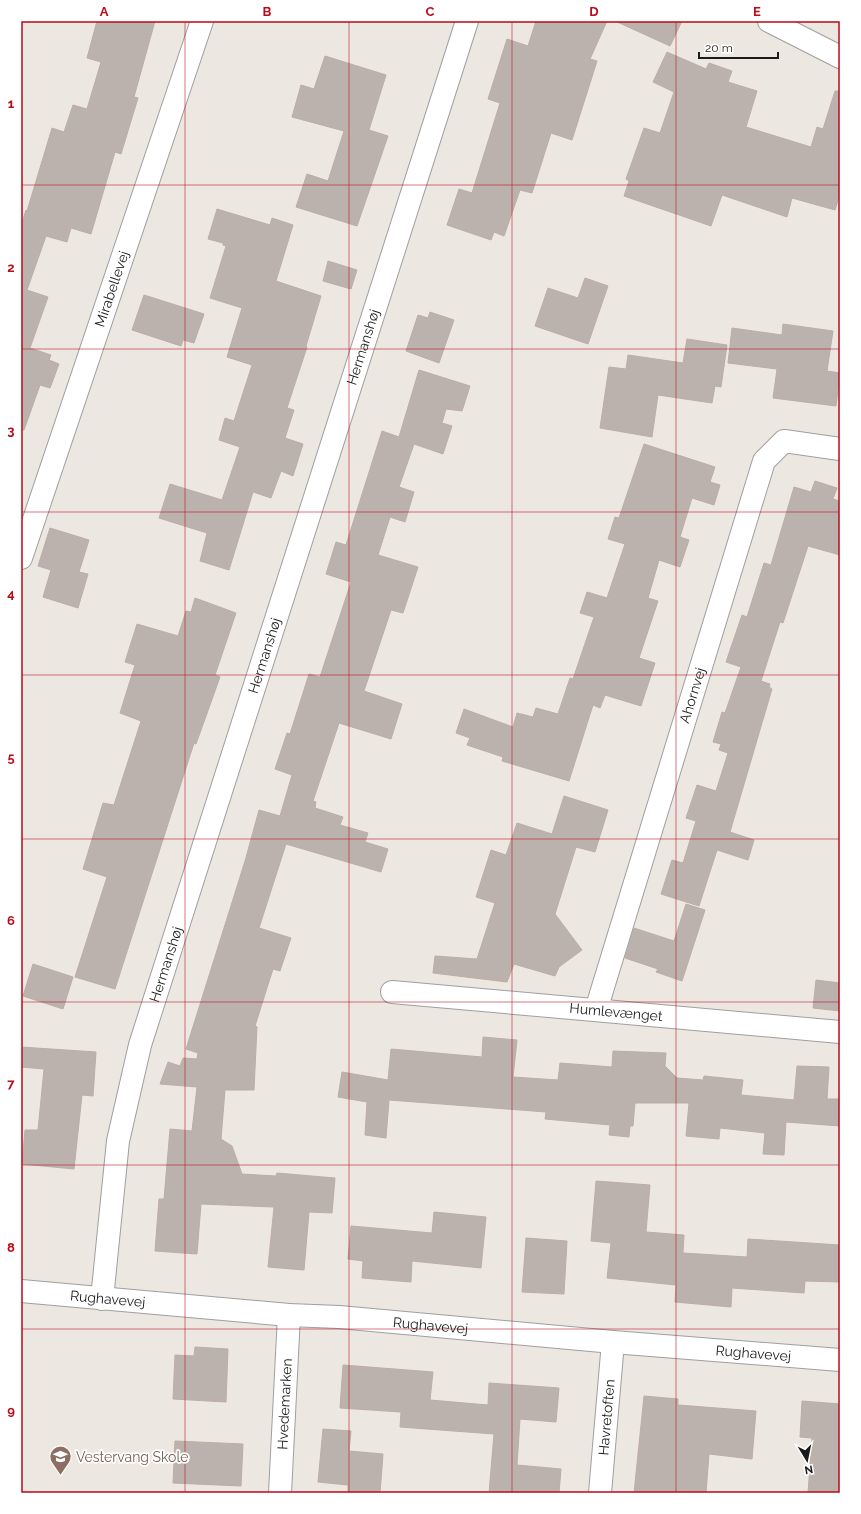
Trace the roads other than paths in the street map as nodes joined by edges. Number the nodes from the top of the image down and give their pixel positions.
1 (202, 21) edge
2 (468, 21) edge
3 (769, 21) edge
4 (840, 57) edge
5 (840, 449) edge
6 (21, 558) edge
7 (392, 992) dead end
8 (596, 1010) junction
9 (840, 1032) edge
10 (21, 1292) edge
11 (102, 1299) junction
12 (289, 1315) junction
13 (612, 1342) junction
14 (840, 1360) edge
15 (280, 1493) edge
16 (600, 1493) edge

1 - 6 street, Mirabellevej
2 - 11 street, Hermanshøj
3 - 4 street
5 - 8 street, Ahornvej
7 - 8 street, Humlevænget
8 - 9 street, Humlevænget
10 - 11 street, Rughavevej
11 - 12 street, Rughavevej
12 - 13 street, Rughavevej
12 - 15 street, Hvedemarken
13 - 14 street, Rughavevej
13 - 16 street, Havretoften

